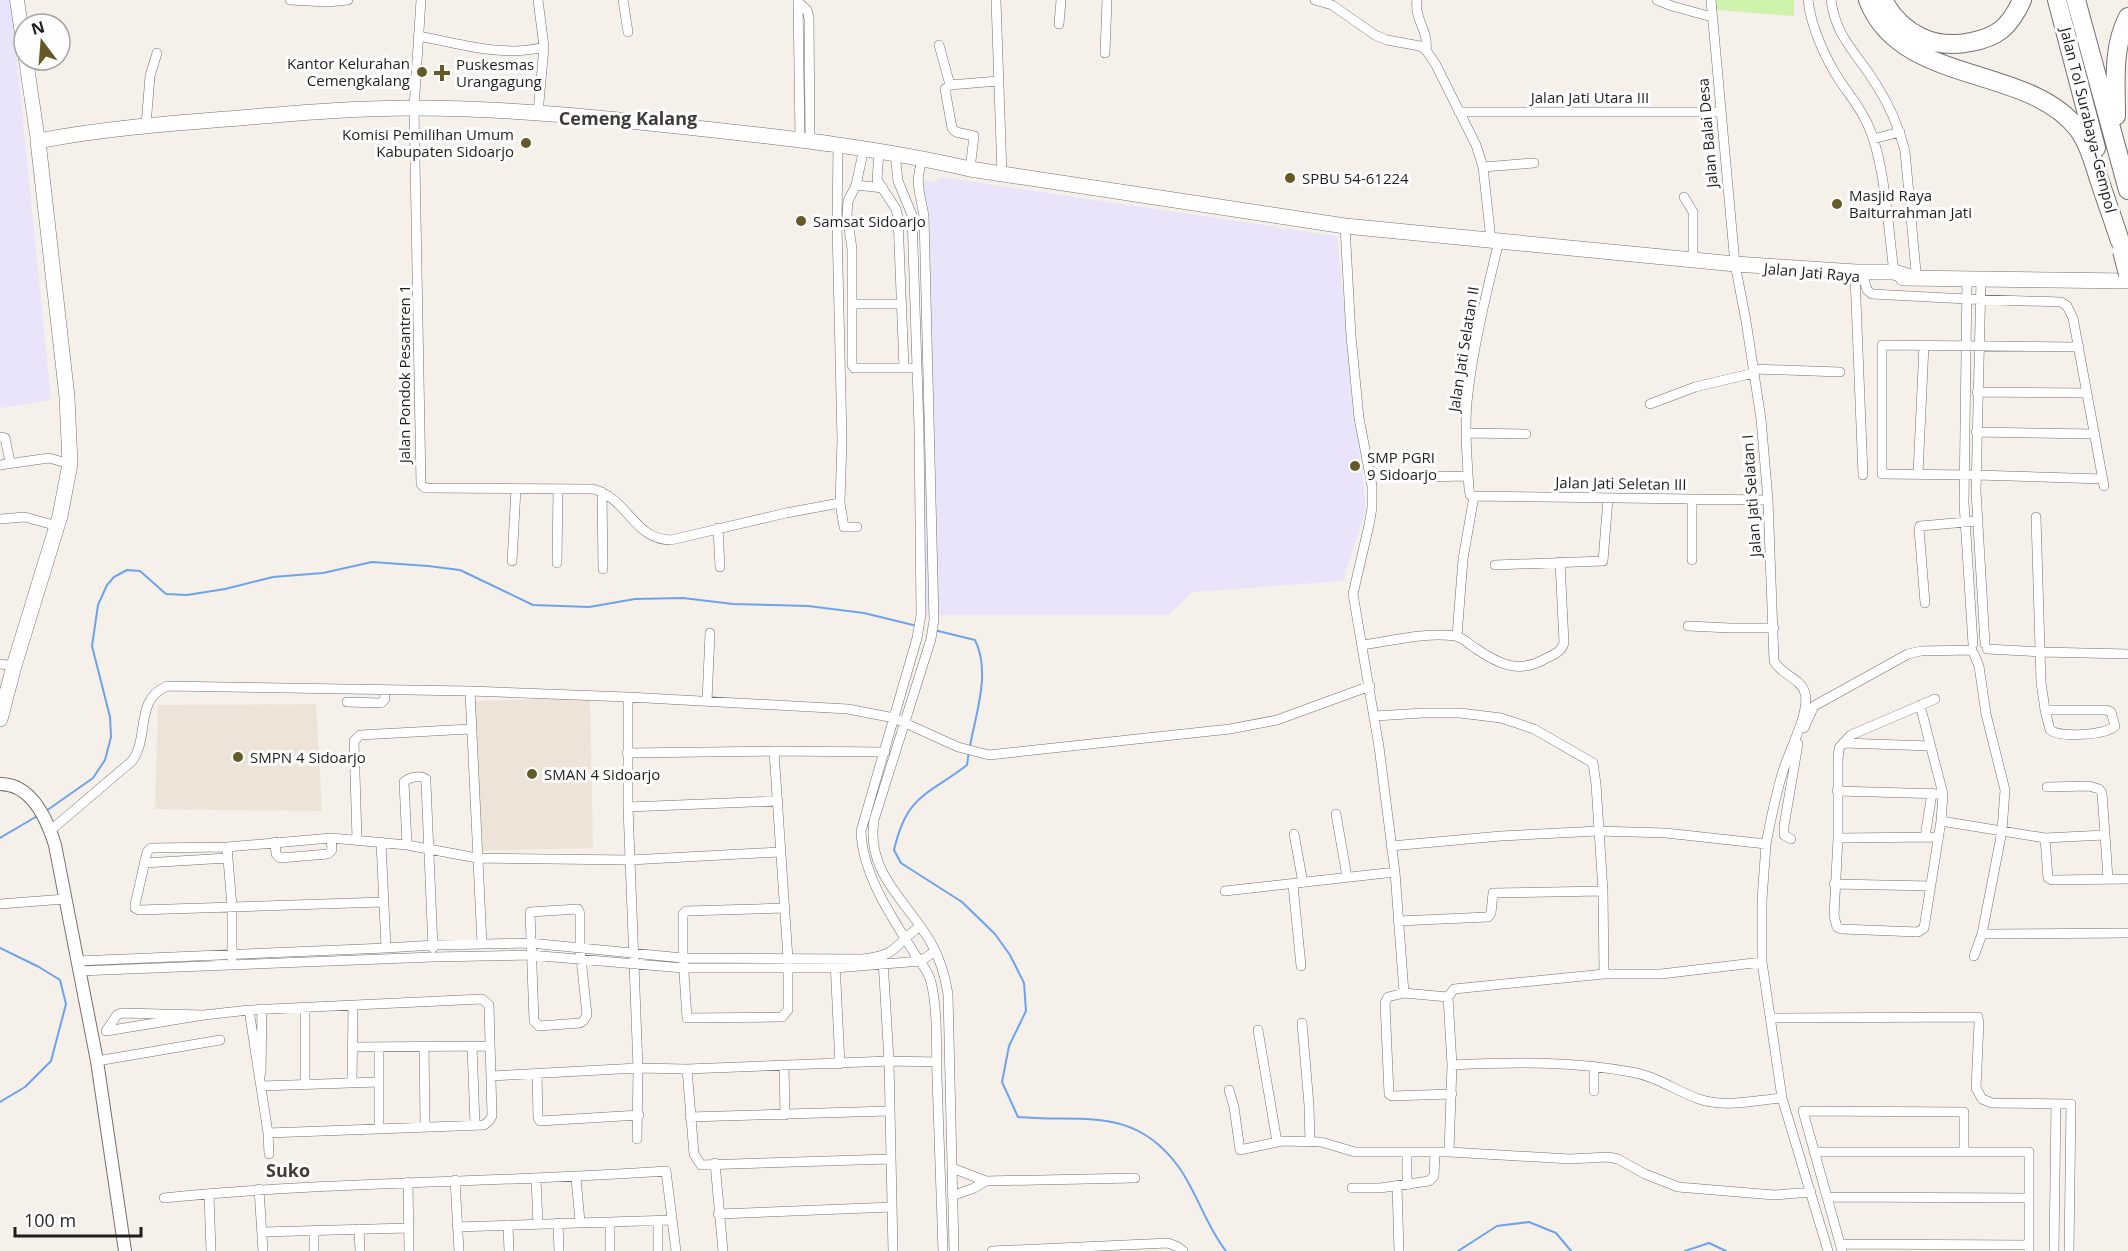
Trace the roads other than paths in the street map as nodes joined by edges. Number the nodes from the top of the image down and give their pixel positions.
1 (290, 0) edge
2 (348, 0) edge
3 (421, 0) edge
4 (538, 0) edge
5 (623, 0) edge
6 (996, 0) edge
7 (1061, 0) edge
8 (1107, 0) edge
9 (1316, 0) edge
10 (1417, 0) edge
11 (1657, 0) edge
12 (1711, 0) edge
13 (1808, 0) edge
14 (1831, 0) edge
15 (1869, 0) edge
16 (1883, 0) edge
17 (2022, 0) edge
18 (2057, 0) edge
19 (2066, 0) edge
20 (2076, 0) edge
21 (798, 1) edge
22 (1712, 17) junction
23 (2128, 17) edge
24 (1059, 24) dead end
25 (628, 32) dead end
26 (418, 36) junction
27 (939, 45) dead end
28 (544, 47) junction
29 (1426, 50) junction
30 (157, 53) dead end
31 (1106, 53) dead end
32 (28, 72) edge
33 (998, 81) junction
34 (950, 85) junction
35 (2105, 99) junction
36 (414, 108) junction
37 (1460, 112) junction
38 (1720, 112) junction
39 (538, 113) junction
40 (146, 125) junction
41 (1900, 132) junction
42 (1873, 139) junction
43 (805, 140) junction
44 (38, 141) junction
45 (838, 144) junction
46 (2117, 146) junction
47 (872, 150) junction
48 (896, 154) junction
49 (923, 158) junction
50 (1534, 163) dead end
51 (1483, 167) junction
52 (970, 170) junction
53 (1002, 174) junction
54 (856, 184) junction
55 (883, 188) junction
56 (2128, 190) edge
57 (1684, 197) dead end
58 (1345, 226) junction
59 (1495, 240) junction
60 (2121, 246) junction
61 (1693, 260) junction
62 (1735, 264) junction
63 (1753, 265) junction
64 (1894, 272) junction
65 (2128, 274) edge
66 (1915, 275) junction
67 (1859, 276) junction
68 (1974, 279) junction
69 (2012, 279) junction
70 (2128, 281) edge
71 (2128, 289) edge
72 (1967, 299) junction
73 (1981, 300) junction
74 (852, 304) junction
75 (903, 304) junction
76 (1965, 344) junction
77 (1979, 344) junction
78 (1924, 345) junction
79 (2079, 347) junction
80 (929, 360) junction
81 (916, 364) junction
82 (904, 368) junction
83 (1753, 371) junction
84 (1840, 372) dead end
85 (1977, 393) junction
86 (2087, 393) junction
87 (1650, 404) dead end
88 (919, 428) junction
89 (930, 428) junction
90 (1976, 432) junction
91 (1467, 433) junction
92 (1526, 434) dead end
93 (2095, 434) junction
94 (0, 437) edge
95 (10, 462) junction
96 (70, 464) junction
97 (0, 465) edge
98 (1918, 474) junction
99 (1964, 474) junction
100 (1976, 474) junction
101 (1863, 475) dead end
102 (1468, 476) junction
103 (1419, 477) dead end
104 (516, 489) junction
105 (558, 489) junction
106 (602, 492) junction
107 (1474, 496) junction
108 (1608, 498) junction
109 (1692, 499) junction
110 (1768, 500) junction
111 (840, 502) junction
112 (2036, 517) dead end
113 (0, 519) edge
114 (1978, 520) junction
115 (1964, 521) junction
116 (57, 526) junction
117 (857, 527) dead end
118 (718, 528) junction
119 (1692, 560) dead end
120 (512, 561) dead end
121 (1560, 562) junction
122 (557, 563) dead end
123 (1495, 565) dead end
124 (720, 567) dead end
125 (603, 569) dead end
126 (934, 579) junction
127 (921, 580) junction
128 (1925, 603) dead end
129 (1688, 626) dead end
130 (1774, 628) junction
131 (710, 633) dead end
132 (1457, 636) junction
133 (1362, 645) junction
134 (1973, 649) junction
135 (1986, 649) junction
136 (2041, 652) junction
137 (2128, 654) edge
138 (7, 665) edge
139 (1979, 666) junction
140 (1370, 686) junction
141 (384, 690) junction
142 (470, 691) junction
143 (628, 697) junction
144 (1935, 699) dead end
145 (707, 701) junction
146 (347, 702) dead end
147 (1920, 705) junction
148 (2045, 710) junction
149 (1375, 717) junction
150 (894, 718) junction
151 (0, 719) edge
152 (905, 723) junction
153 (470, 729) junction
154 (1843, 742) junction
155 (1931, 746) junction
156 (774, 751) junction
157 (885, 752) junction
158 (627, 753) junction
159 (886, 766) junction
160 (3, 781) edge
161 (2047, 787) dead end
162 (878, 790) junction
163 (1837, 791) junction
164 (1932, 793) junction
165 (1943, 794) junction
166 (778, 801) junction
167 (628, 807) junction
168 (1336, 814) dead end
169 (1941, 821) junction
170 (49, 826) junction
171 (1599, 831) junction
172 (2002, 831) junction
173 (1294, 834) dead end
174 (2105, 835) junction
175 (1925, 837) junction
176 (1938, 837) junction
177 (331, 838) junction
178 (1838, 838) junction
179 (2045, 838) junction
180 (357, 839) junction
181 (1791, 839) dead end
182 (275, 842) junction
183 (381, 842) junction
184 (1766, 844) junction
185 (407, 845) junction
186 (1391, 846) junction
187 (227, 847) junction
188 (429, 849) junction
189 (779, 852) junction
190 (228, 858) junction
191 (477, 858) junction
192 (630, 860) junction
193 (144, 863) junction
194 (1395, 872) junction
195 (1347, 877) junction
196 (2108, 879) junction
197 (2127, 879) edge
198 (1298, 884) junction
199 (1834, 884) junction
200 (1931, 886) junction
201 (1225, 891) dead end
202 (1603, 891) junction
203 (65, 899) junction
204 (382, 902) junction
205 (0, 904) edge
206 (232, 907) junction
207 (785, 908) junction
208 (1398, 921) junction
209 (919, 927) junction
210 (1982, 933) junction
211 (2128, 933) edge
212 (906, 939) junction
213 (530, 943) junction
214 (482, 944) junction
215 (434, 945) junction
216 (386, 948) junction
217 (580, 948) junction
218 (935, 951) junction
219 (635, 953) junction
220 (530, 955) junction
221 (1974, 956) dead end
222 (433, 957) junction
223 (683, 958) junction
224 (232, 959) junction
225 (581, 959) junction
226 (884, 961) junction
227 (921, 961) junction
228 (1762, 962) junction
229 (635, 964) junction
230 (788, 964) junction
231 (835, 964) junction
232 (78, 966) junction
233 (1301, 966) dead end
234 (683, 968) junction
235 (1604, 974) junction
236 (1404, 993) junction
237 (1448, 997) junction
238 (353, 1007) junction
239 (305, 1008) junction
240 (262, 1009) junction
241 (249, 1010) junction
242 (204, 1015) junction
243 (1770, 1018) junction
244 (1302, 1023) dead end
245 (1258, 1030) dead end
246 (106, 1031) junction
247 (91, 1035) junction
248 (220, 1041) dead end
249 (424, 1046) junction
250 (472, 1046) junction
251 (489, 1046) junction
252 (352, 1047) junction
253 (379, 1047) junction
254 (949, 1056) junction
255 (937, 1059) junction
256 (96, 1061) junction
257 (889, 1062) junction
258 (840, 1064) junction
259 (1452, 1065) junction
260 (784, 1066) junction
261 (1594, 1066) junction
262 (638, 1068) junction
263 (687, 1069) junction
264 (537, 1074) junction
265 (937, 1075) junction
266 (950, 1075) junction
267 (491, 1076) junction
268 (261, 1082) junction
269 (352, 1082) junction
270 (379, 1082) junction
271 (305, 1085) junction
272 (1229, 1090) dead end
273 (1594, 1091) dead end
274 (1452, 1094) junction
275 (1782, 1098) junction
276 (2056, 1104) junction
277 (889, 1111) junction
278 (785, 1115) junction
279 (639, 1116) junction
280 (690, 1117) junction
281 (475, 1124) junction
282 (425, 1125) junction
283 (380, 1128) junction
284 (268, 1133) junction
285 (637, 1139) dead end
286 (1277, 1142) junction
287 (1310, 1142) junction
288 (1407, 1152) junction
289 (1435, 1152) junction
290 (1449, 1152) junction
291 (1814, 1152) junction
292 (1964, 1152) junction
293 (269, 1154) dead end
294 (890, 1159) junction
295 (715, 1163) junction
296 (952, 1168) junction
297 (576, 1178) junction
298 (1135, 1178) dead end
299 (536, 1179) junction
300 (455, 1180) junction
301 (986, 1181) junction
302 (408, 1182) junction
303 (1402, 1185) junction
304 (1352, 1188) dead end
305 (259, 1190) junction
306 (1811, 1192) junction
307 (209, 1195) junction
308 (952, 1196) junction
309 (1827, 1197) junction
310 (164, 1198) dead end
311 (2029, 1198) junction
312 (892, 1206) junction
313 (718, 1214) junction
314 (672, 1220) junction
315 (657, 1221) junction
316 (580, 1222) junction
317 (610, 1222) junction
318 (558, 1223) junction
319 (538, 1224) junction
320 (508, 1225) junction
321 (457, 1227) junction
322 (408, 1228) junction
323 (359, 1229) junction
324 (314, 1230) junction
325 (262, 1232) junction
326 (1841, 1248) edge
327 (2029, 1248) edge
328 (125, 1251) edge
329 (212, 1251) edge
330 (262, 1251) edge
331 (314, 1251) edge
332 (360, 1251) edge
333 (409, 1251) edge
334 (459, 1251) edge
335 (508, 1251) edge
336 (558, 1251) edge
337 (610, 1251) edge
338 (658, 1251) edge
339 (676, 1251) edge
340 (723, 1251) edge
341 (893, 1251) edge
342 (943, 1251) edge
343 (954, 1251) edge
344 (992, 1251) edge
345 (1183, 1251) edge
346 (1399, 1251) edge
347 (1828, 1251) edge
348 (2054, 1251) edge
349 (2068, 1251) edge

1 - 2 street
3 - 26 street
4 - 28 street
5 - 25 street
6 - 33 street
7 - 24 street
8 - 31 street
9 - 29 street
10 - 29 street, Jalan Jati Selatan II
11 - 22 street
12 - 22 street, Jalan Balai Desa
13 - 42 street
14 - 41 street
15 - 60 highway
16 - 17 highway
18 - 60 highway, Jalan Tol Surabaya–Gempol
19 - 35 highway
20 - 35 highway, Jalan Tol Surabaya–Gempol
21 - 43 street
22 - 38 street, Jalan Balai Desa
23 - 46 highway
26 - 28 street
26 - 36 street
27 - 34 street
28 - 39 street
29 - 37 street, Jalan Jati Selatan II
30 - 40 street
32 - 44 main road
33 - 34 street
33 - 53 street
34 - 52 street
35 - 46 highway, Jalan Tol Surabaya–Gempol
36 - 39 main road
36 - 40 main road
36 - 104 street, Jalan Pondok Pesantren 1
37 - 38 street, Jalan Jati Utara III
37 - 51 street, Jalan Jati Selatan II
38 - 62 street, Jalan Balai Desa
39 - 43 main road
40 - 44 main road
41 - 42 street
41 - 66 street
42 - 64 street
43 - 45 main road
44 - 96 main road
45 - 47 main road
45 - 111 street
46 - 56 highway, Jalan Tol Surabaya–Gempol
47 - 48 main road
47 - 54 street
47 - 55 street
48 - 49 main road
48 - 81 street
49 - 52 main road
49 - 80 street
50 - 51 street
51 - 59 street, Jalan Jati Selatan II
52 - 53 main road
53 - 58 main road
54 - 55 street
54 - 74 street
55 - 75 street
57 - 61 street
58 - 59 main road
58 - 133 street
59 - 61 main road
59 - 91 street, Jalan Jati Selatan II
60 - 65 highway, Jalan Tol Surabaya–Gempol, bridge
61 - 62 main road
62 - 63 main road
62 - 83 street, Jalan Jati Selatan I
63 - 64 main road, Jalan Jati Raya
63 - 67 main road, Jalan Jati Raya
64 - 66 main road, Jalan Jati Raya
65 - 66 main road, Jalan Jati Raya
66 - 67 main road, Jalan Jati Raya
66 - 68 main road, Jalan Jati Raya
67 - 72 street
67 - 101 street
68 - 69 main road, Jalan Jati Raya
68 - 72 street
68 - 73 street
69 - 70 main road, Jalan Jati Raya
69 - 71 main road, Jalan Jati Raya
72 - 73 street
72 - 76 street
73 - 77 street
73 - 79 street
74 - 75 street
74 - 82 street
75 - 82 street
76 - 77 street
76 - 78 street
76 - 99 street
77 - 79 street
77 - 85 street
78 - 98 street
78 - 98 street
79 - 86 street
80 - 81 street
80 - 89 street
81 - 82 street
81 - 88 street
83 - 84 street
83 - 87 street
83 - 110 street, Jalan Jati Selatan I
85 - 86 street
85 - 90 street
86 - 93 street
88 - 89 street
88 - 127 street
89 - 126 street
90 - 93 street
90 - 100 street
91 - 92 street
91 - 102 street, Jalan Jati Selatan II
93 - 100 street
94 - 95 street
95 - 96 street
95 - 97 street
96 - 116 main road
98 - 99 street
99 - 100 street
99 - 115 street
100 - 114 street
102 - 103 street
102 - 107 street, Jalan Jati Selatan II
104 - 105 street, Jalan Pondok Pesantren 1
104 - 120 street
105 - 106 street, Jalan Pondok Pesantren 1
105 - 122 street
106 - 118 street
106 - 125 street
107 - 108 street, Jalan Jati Seletan III
107 - 132 street
108 - 109 street, Jalan Jati Seletan III
108 - 121 street
109 - 110 street, Jalan Jati Seletan III
109 - 119 street
110 - 130 street, Jalan Jati Selatan I
111 - 117 street
111 - 118 street
112 - 136 street
113 - 116 street
114 - 115 street
114 - 135 street
115 - 128 street
115 - 134 street
116 - 138 main road
118 - 124 street
121 - 123 street
121 - 132 street
126 - 127 street
126 - 152 street
127 - 150 street
129 - 130 street
130 - 184 street, Jalan Jati Selatan I
131 - 145 street
132 - 133 street
133 - 140 street
134 - 135 street
134 - 139 street
134 - 181 street
135 - 136 street
135 - 139 street
136 - 137 street
136 - 148 street
138 - 151 main road
139 - 172 street
140 - 149 street
140 - 152 street
141 - 142 street
141 - 146 street
141 - 170 street
142 - 143 street
142 - 153 street
143 - 145 street
143 - 158 street
144 - 147 street
145 - 150 street
147 - 154 street
147 - 155 street
148 - 148 street
149 - 171 street
149 - 186 street
150 - 152 street
150 - 157 street
152 - 159 street
153 - 180 street
153 - 191 street
154 - 155 street
154 - 163 street
155 - 165 street
156 - 157 street
156 - 158 street
156 - 166 street
157 - 159 street
158 - 167 street
159 - 162 street
160 - 170 street
161 - 174 street
162 - 209 street
162 - 212 street
163 - 164 street
163 - 178 street
164 - 165 street
164 - 175 street
165 - 169 street
166 - 167 street
166 - 189 street
167 - 192 street
168 - 195 street
169 - 172 street
169 - 176 street
170 - 203 street
171 - 184 street
171 - 186 street
171 - 202 street
172 - 179 street
172 - 210 street
173 - 198 street
174 - 179 street
174 - 196 street
175 - 176 street
175 - 178 street
176 - 200 street
177 - 180 street
177 - 182 street
177 - 182 street
178 - 199 street
179 - 196 street
180 - 183 street
182 - 187 street
183 - 185 street
183 - 204 street
184 - 228 street
185 - 188 street
185 - 188 street
186 - 194 street
187 - 190 street
187 - 193 street
188 - 191 street
188 - 215 street
189 - 192 street
189 - 207 street
190 - 193 street
190 - 206 street
191 - 192 street
191 - 214 street
192 - 219 street
193 - 206 street
194 - 195 street
194 - 208 street
195 - 198 street
196 - 197 street
198 - 201 street
198 - 233 street
199 - 200 street
199 - 200 street
202 - 208 street
202 - 235 street
203 - 205 street
203 - 232 street
204 - 206 street
204 - 216 street
206 - 224 street
207 - 223 street
207 - 230 street
208 - 236 street
209 - 212 street
209 - 218 street
210 - 211 street
210 - 221 street
212 - 226 street
212 - 227 street
213 - 214 street
213 - 217 street
213 - 217 street
213 - 220 street
214 - 215 street
215 - 216 street
215 - 222 street
216 - 224 street
217 - 219 street
217 - 225 street
218 - 227 street
218 - 254 street
219 - 223 street
219 - 229 street
220 - 222 street
220 - 225 street
220 - 225 street
222 - 224 street
223 - 230 street
223 - 234 street
224 - 232 street
225 - 229 street
226 - 227 street
226 - 231 street
226 - 257 street
227 - 255 street
228 - 235 street
228 - 243 street
229 - 234 street
229 - 262 street
230 - 231 street
230 - 234 street
230 - 234 street
231 - 258 street
232 - 247 street
235 - 237 street
236 - 237 street
236 - 274 street
237 - 259 street
238 - 239 street
238 - 251 street
238 - 252 street
239 - 240 street
239 - 271 street
240 - 241 street
240 - 268 street
241 - 242 street
241 - 268 street
242 - 246 street
242 - 246 street
243 - 275 street
243 - 276 street
244 - 287 street
245 - 286 street
246 - 247 street
247 - 256 street
248 - 256 street
249 - 250 street
249 - 253 street
249 - 282 street
250 - 251 street
250 - 281 street
251 - 267 street
252 - 253 street
252 - 269 street
253 - 270 street
254 - 255 street
254 - 266 street
255 - 257 street
255 - 265 street
256 - 328 street
257 - 258 street
257 - 277 street
258 - 260 street
259 - 261 street
259 - 274 street
260 - 263 street
260 - 278 street
261 - 273 street
261 - 275 street
262 - 263 street
262 - 264 street
262 - 279 street
263 - 280 street
264 - 267 street
264 - 279 street
265 - 266 street
265 - 342 street
266 - 296 street
267 - 281 street
268 - 271 street
268 - 284 street
269 - 270 street
269 - 271 street
270 - 283 street
272 - 286 street
274 - 290 street
275 - 306 street
276 - 348 street
276 - 349 street
277 - 278 street
277 - 294 street
278 - 280 street
279 - 285 street
280 - 295 street
281 - 282 street
282 - 283 street
283 - 284 street
284 - 293 street
286 - 287 street
287 - 288 street
288 - 289 street
288 - 303 street
289 - 290 street
289 - 303 street
290 - 306 street
291 - 292 street
291 - 292 street
291 - 309 street
292 - 311 street
294 - 295 street
294 - 312 street
295 - 313 street
296 - 301 street
296 - 308 street
297 - 299 street
297 - 314 street
297 - 316 street
298 - 301 street
299 - 300 street
299 - 319 street
300 - 302 street
300 - 321 street
301 - 308 street
302 - 305 street
302 - 322 street
303 - 304 street
303 - 346 street
305 - 307 street
305 - 325 street
306 - 347 street
307 - 310 street
307 - 329 street
308 - 343 street
309 - 311 street
309 - 326 street
311 - 327 street
312 - 313 street
312 - 341 street
313 - 340 street
314 - 315 street
314 - 339 street
315 - 317 street
315 - 338 street
316 - 317 street
316 - 318 street
317 - 337 street
318 - 319 street
318 - 336 street
319 - 320 street
320 - 321 street
320 - 335 street
321 - 334 street
322 - 323 street
322 - 333 street
323 - 324 street
323 - 332 street
324 - 325 street
324 - 331 street
325 - 330 street
326 - 327 street
344 - 345 street

